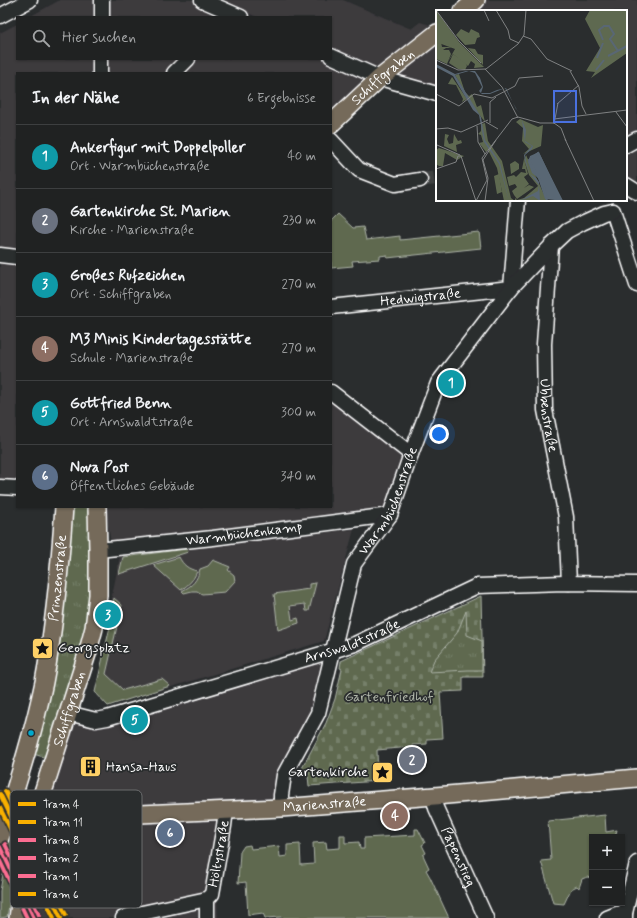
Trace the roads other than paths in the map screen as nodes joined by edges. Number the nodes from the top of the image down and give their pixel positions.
1 (30, 0) edge
2 (102, 0) edge
3 (202, 0) edge
4 (476, 0) edge
5 (464, 10) edge
6 (0, 16) edge
7 (102, 16) edge
8 (236, 16) edge
9 (436, 34) edge
10 (332, 56) edge
11 (100, 60) edge
12 (187, 60) edge
13 (100, 72) edge
14 (175, 72) edge
15 (380, 78) junction
16 (436, 94) edge
17 (332, 123) edge
18 (637, 139) edge
19 (332, 141) edge
20 (627, 144) edge
21 (420, 180) tunnel mouth
22 (518, 201) edge
23 (617, 205) edge
24 (551, 246) junction
25 (0, 255) edge
26 (16, 256) edge
27 (637, 285) edge
28 (510, 288) junction
29 (332, 307) edge
30 (332, 393) edge
31 (411, 454) junction
32 (0, 487) edge
33 (16, 488) edge
34 (64, 508) edge
35 (97, 508) edge
36 (390, 515) junction
37 (98, 550) junction
38 (569, 584) junction
39 (637, 584) edge
40 (334, 650) junction
41 (68, 713) junction
42 (637, 778) edge
43 (11, 790) edge
44 (44, 790) edge
45 (10, 792) edge
46 (433, 796) junction
47 (4, 805) edge
48 (281, 808) junction
49 (226, 810) junction
50 (142, 814) edge
51 (0, 838) edge
52 (637, 863) edge
53 (207, 899) junction
54 (19, 908) edge
55 (625, 915) edge
56 (18, 918) edge
57 (123, 918) edge
58 (207, 918) edge
59 (486, 918) edge
60 (607, 918) edge

1 - 6 street
2 - 7 street
3 - 8 street
4 - 5 main road
9 - 15 main road, Schiffgraben
10 - 15 street
11 - 13 street
12 - 14 street
15 - 16 street
15 - 17 main road, Schiffgraben
18 - 20 street
19 - 21 street
22 - 28 street
23 - 24 street, Warmbüchenstraße
23 - 27 street
24 - 28 street, Warmbüchenstraße
24 - 38 street, Ubbenstraße
25 - 26 street
28 - 29 street, Hedwigstraße
28 - 31 street, Warmbüchenstraße
30 - 31 street
31 - 36 street, Warmbüchenstraße
32 - 33 street
34 - 43 main road, Prinzenstraße
35 - 37 main road, Schiffgraben
36 - 37 street, Warmbüchenkamp
36 - 40 street, Warmbüchenstraße
37 - 41 main road, Schiffgraben
38 - 39 street, Arnswaldtstraße
38 - 40 street, Arnswaldtstraße
40 - 41 street, Arnswaldtstraße
40 - 48 street, Warmbüchenstraße
41 - 44 main road, Schiffgraben
42 - 46 main road, Marienstraße
45 - 47 main road, Prinzenstraße
46 - 48 main road, Marienstraße
46 - 59 street, Papenstieg
47 - 51 main road, Prinzenstraße
48 - 49 main road, Marienstraße
49 - 50 main road, Marienstraße
49 - 53 street, Höltystraße
52 - 55 street
53 - 57 street
53 - 58 street, Höltystraße
54 - 56 main road, Schiffgraben
55 - 60 street

